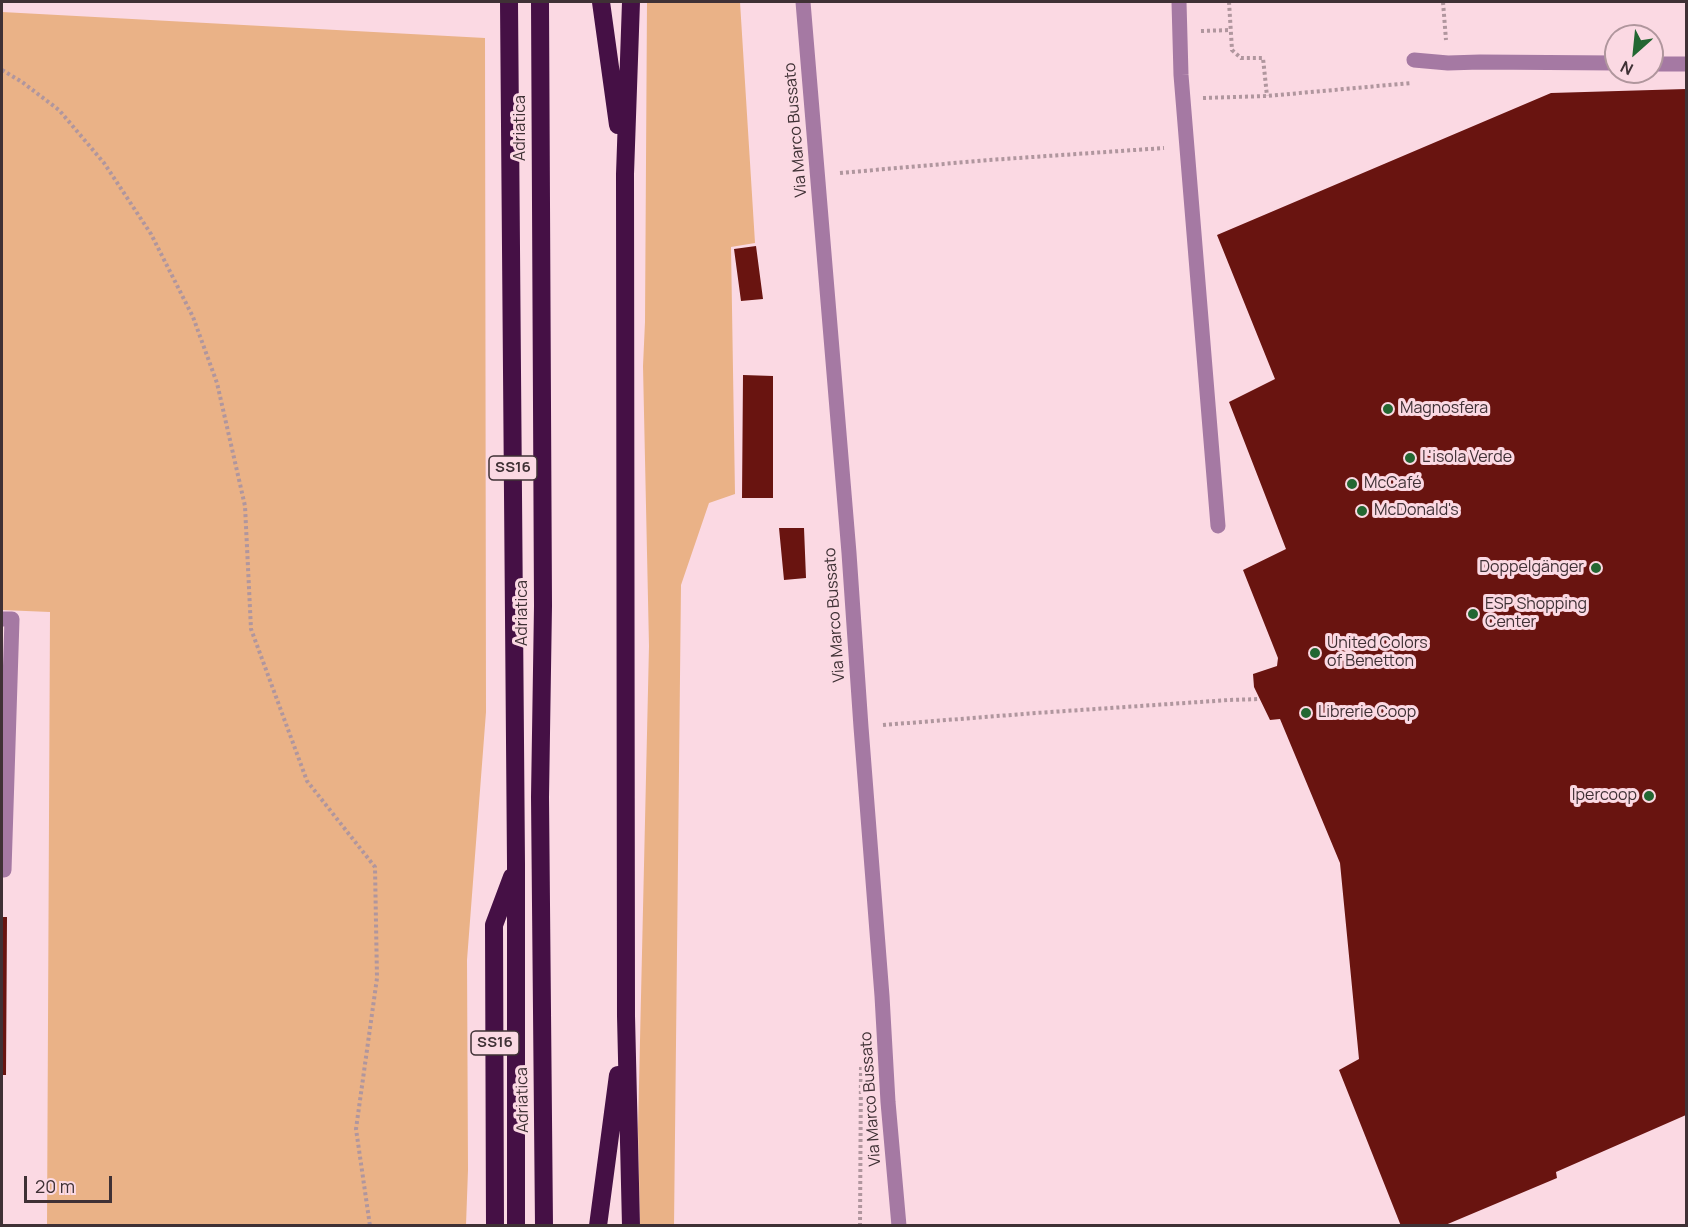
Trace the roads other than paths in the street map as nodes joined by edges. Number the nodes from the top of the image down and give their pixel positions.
1 (509, 2) edge
2 (540, 2) edge
3 (601, 2) edge
4 (631, 2) edge
5 (803, 2) edge
6 (1179, 2) edge
7 (1414, 60) dead end
8 (1604, 63) edge
9 (1664, 64) edge
10 (1686, 64) edge
11 (625, 174) junction
12 (1218, 526) dead end
13 (2, 619) edge
14 (516, 864) junction
15 (2, 870) edge
16 (626, 1016) junction
17 (495, 1226) edge
18 (516, 1226) edge
19 (544, 1226) edge
20 (598, 1226) edge
21 (631, 1226) edge
22 (899, 1226) edge

1 - 14 highway, Adriatica / SS16
2 - 19 highway, Adriatica / SS16
3 - 11 highway
4 - 11 highway
5 - 22 street, Via Marco Bussato
6 - 12 street
7 - 8 street
9 - 10 street
11 - 16 highway
13 - 15 street
14 - 17 highway, SS16
14 - 18 highway, Adriatica / SS16
16 - 20 highway
16 - 21 highway

